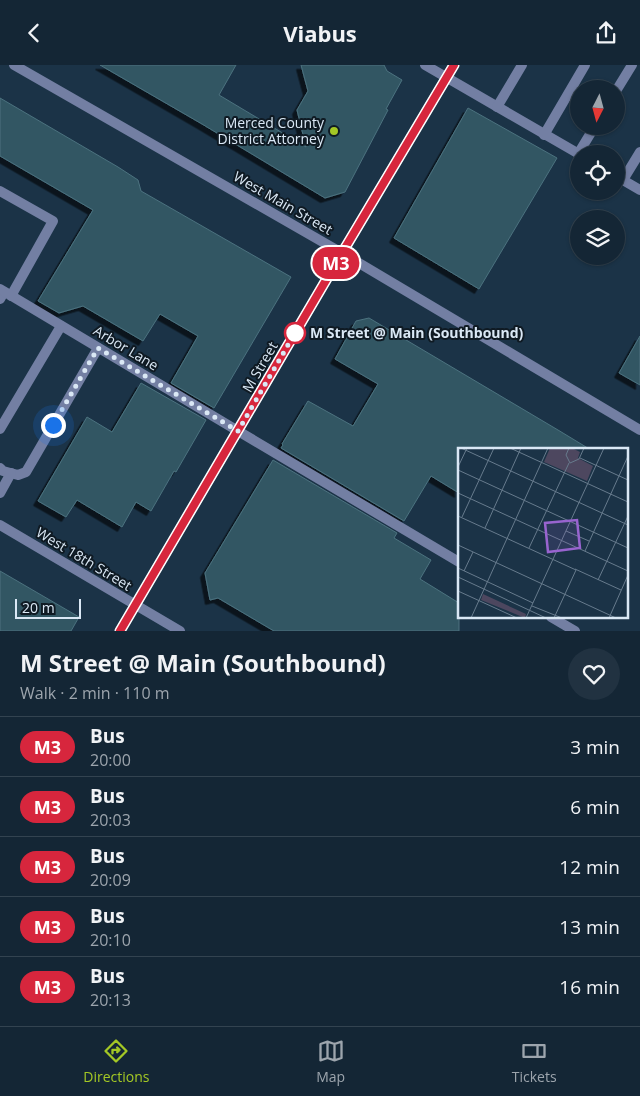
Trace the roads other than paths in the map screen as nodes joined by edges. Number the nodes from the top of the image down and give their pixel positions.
1 (14, 65) edge
2 (425, 65) edge
3 (454, 65) edge
4 (522, 65) edge
5 (585, 65) edge
6 (632, 65) edge
7 (447, 78) junction
8 (623, 80) edge
9 (496, 107) junction
10 (544, 135) junction
11 (570, 150) edge
12 (640, 152) edge
13 (625, 172) edge
14 (625, 181) edge
15 (640, 190) edge
16 (0, 191) edge
17 (342, 253) junction
18 (4, 294) edge
19 (61, 326) junction
20 (98, 348) junction
21 (0, 429) edge
22 (640, 430) edge
23 (238, 431) junction
24 (0, 468) edge
25 (12, 473) junction
26 (0, 493) edge
27 (0, 525) edge
28 (458, 561) edge
29 (135, 605) junction
30 (555, 619) edge
31 (120, 631) edge
32 (180, 631) edge
33 (575, 631) edge

1 - 17 street, West Main Street
2 - 7 street
3 - 7 street, M Street
4 - 9 street
5 - 10 street
6 - 8 street
7 - 9 street
7 - 17 street, M Street
9 - 10 street
10 - 11 street
12 - 13 street
14 - 15 street
16 - 18 street
17 - 22 street, West Main Street
17 - 23 street, M Street
18 - 19 street, Arbor Lane
19 - 20 street, Arbor Lane
19 - 21 street
20 - 23 street, Arbor Lane
20 - 25 street
23 - 28 street, Arbor Lane
23 - 29 street, M Street
24 - 25 street
25 - 26 street
27 - 29 street, West 18th Street
29 - 31 street, M Street
29 - 32 street, West 18th Street
30 - 33 street

